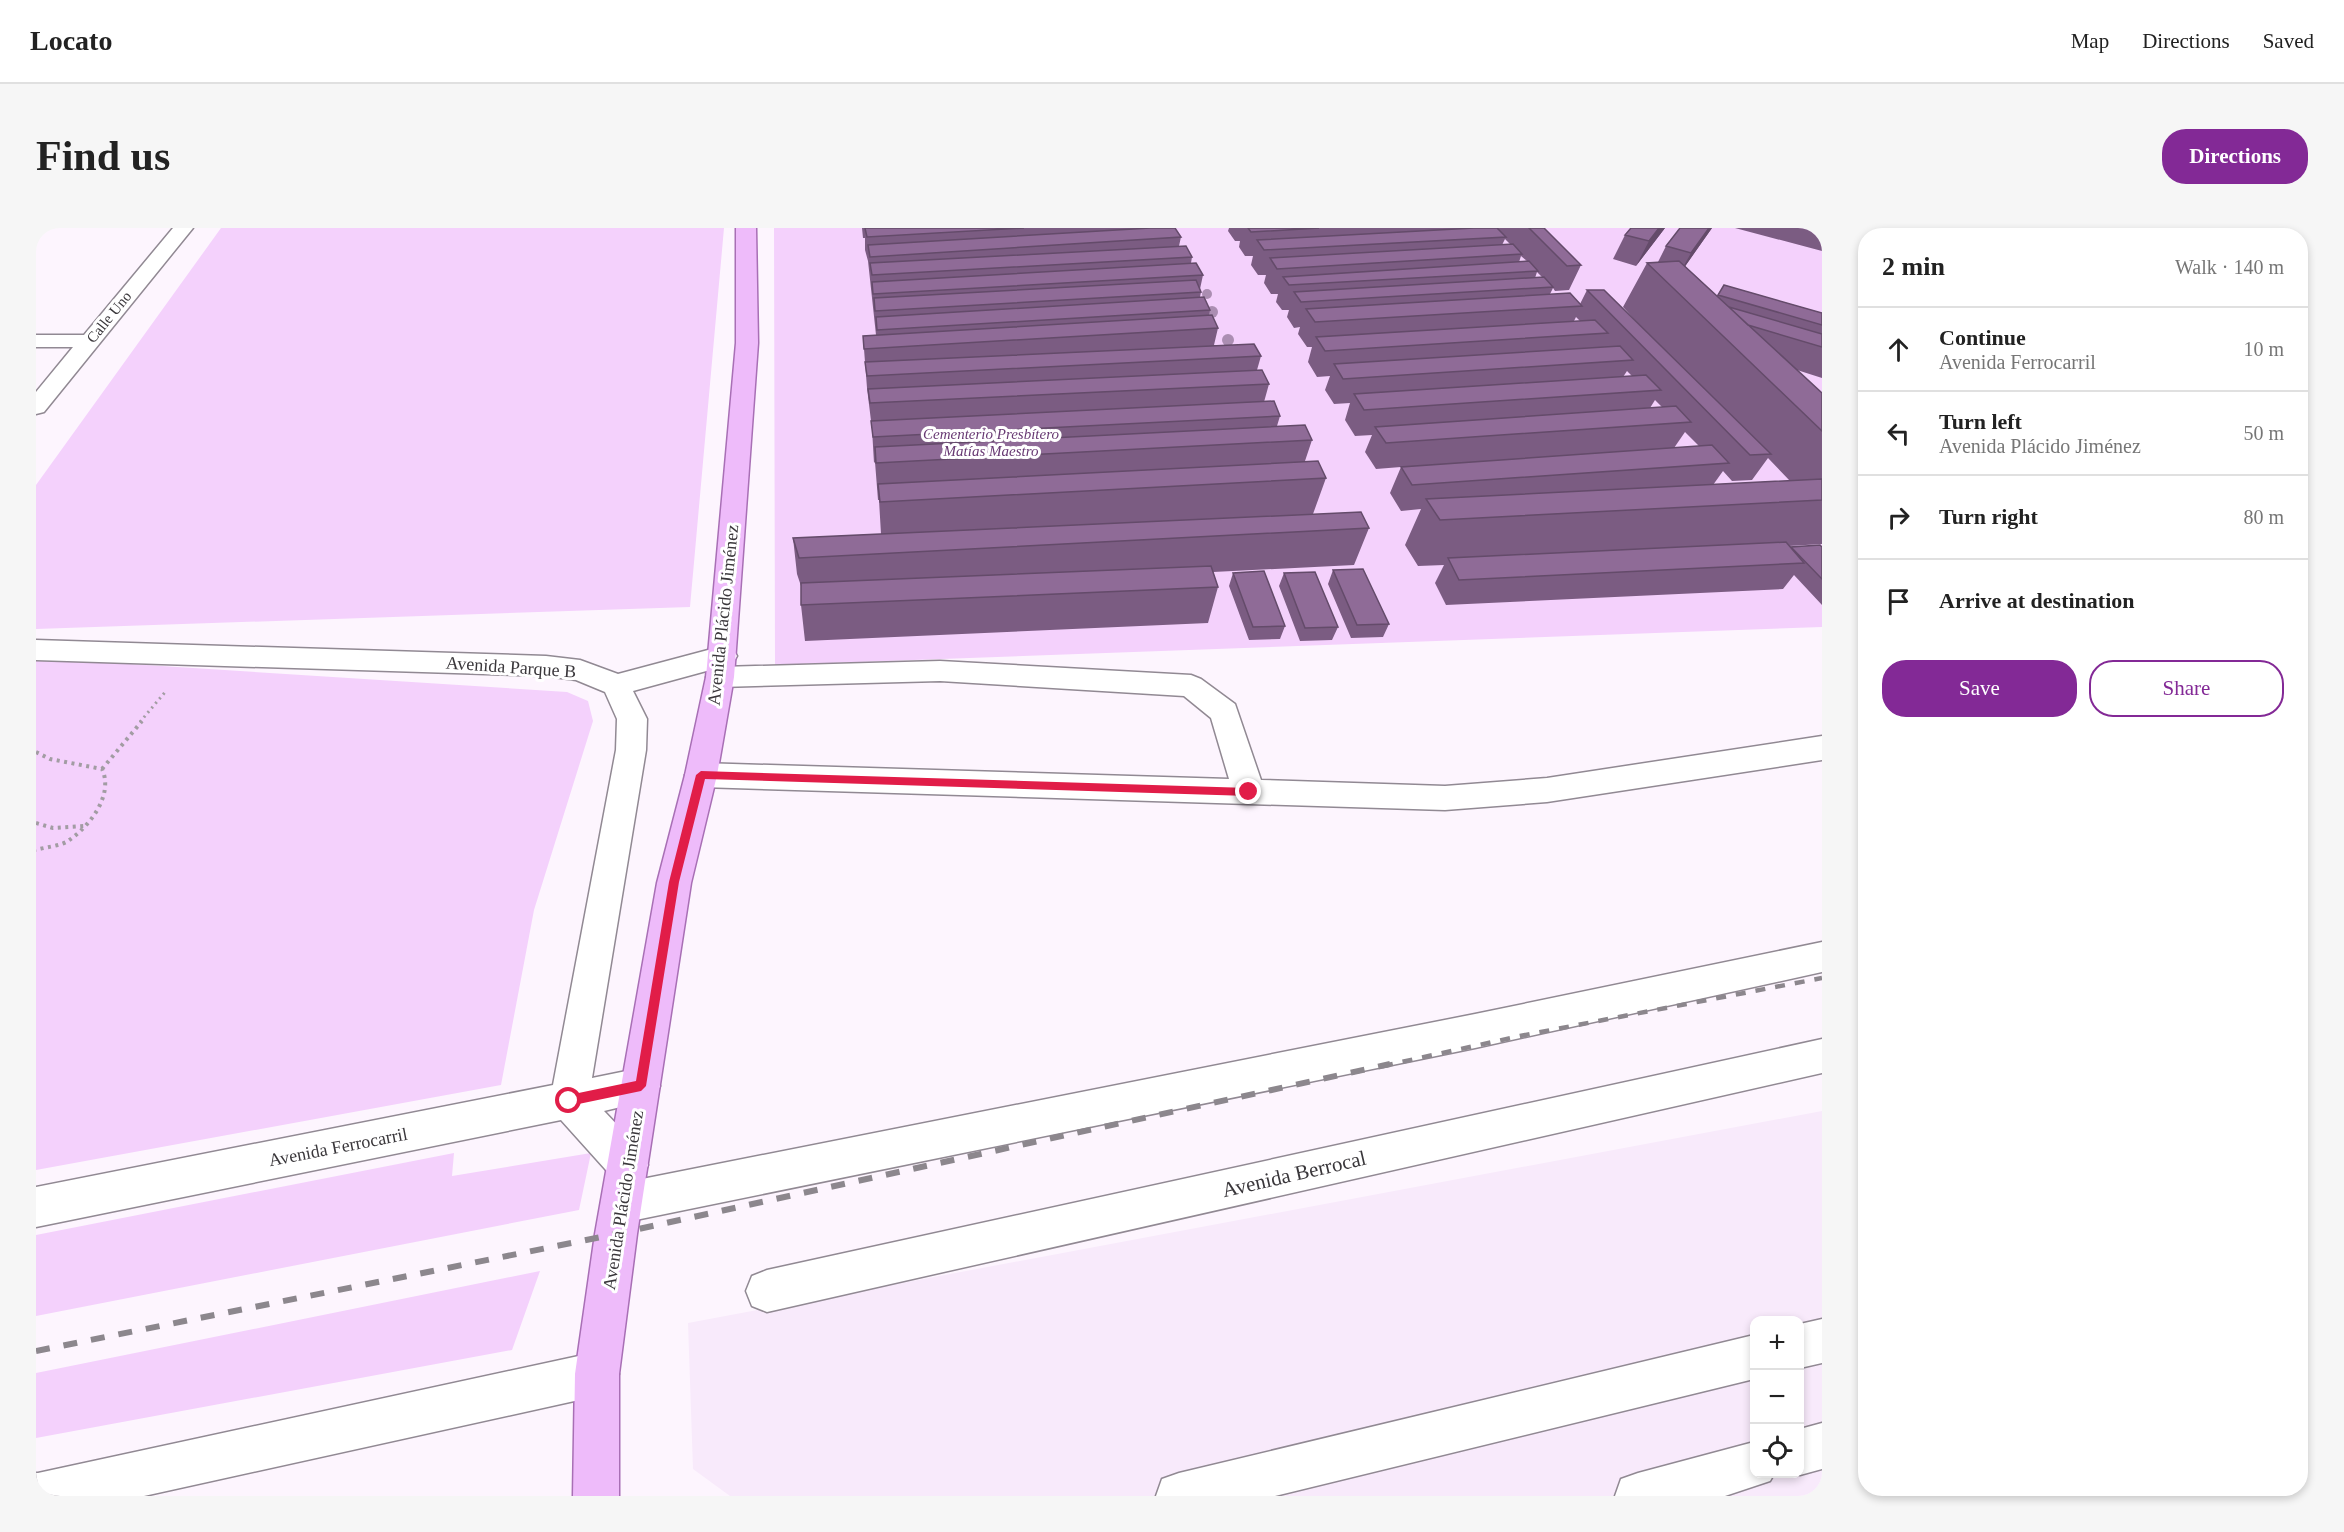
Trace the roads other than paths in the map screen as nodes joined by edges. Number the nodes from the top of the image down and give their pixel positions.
1 (183, 228) edge
2 (746, 228) edge
3 (36, 341) edge
4 (90, 341) junction
5 (36, 406) edge
6 (36, 650) edge
7 (722, 667) junction
8 (616, 685) junction
9 (1822, 748) edge
10 (701, 775) junction
11 (1249, 792) junction
12 (1822, 957) edge
13 (1822, 1056) edge
14 (641, 1086) junction
15 (569, 1101) junction
16 (624, 1184) junction
17 (36, 1207) edge
18 (767, 1291) dead end
19 (1822, 1341) edge
20 (1804, 1345) edge
21 (1750, 1358) edge
22 (597, 1374) junction
23 (1822, 1446) edge
24 (1804, 1451) edge
25 (1750, 1466) edge
26 (38, 1496) edge
27 (596, 1496) edge
28 (1179, 1496) edge
29 (1638, 1496) edge

1 - 4 street, Calle Uno
2 - 7 main road, Avenida Plácido Jiménez
3 - 4 street
4 - 5 street, Calle Uno
6 - 8 street, Avenida Parque B
7 - 8 street
7 - 10 main road, Avenida Plácido Jiménez
7 - 11 street
8 - 15 street
9 - 11 street
10 - 11 street
10 - 14 main road, Avenida Plácido Jiménez
12 - 16 street
13 - 18 street, Avenida Berrocal
14 - 15 street, Avenida Ferrocarril
14 - 16 main road, Avenida Plácido Jiménez
15 - 16 street
15 - 17 street, Avenida Ferrocarril
16 - 22 main road, Avenida Plácido Jiménez
19 - 20 street
21 - 28 street
22 - 26 street
22 - 27 main road, Avenida Plácido Jiménez
23 - 24 street
25 - 29 street

